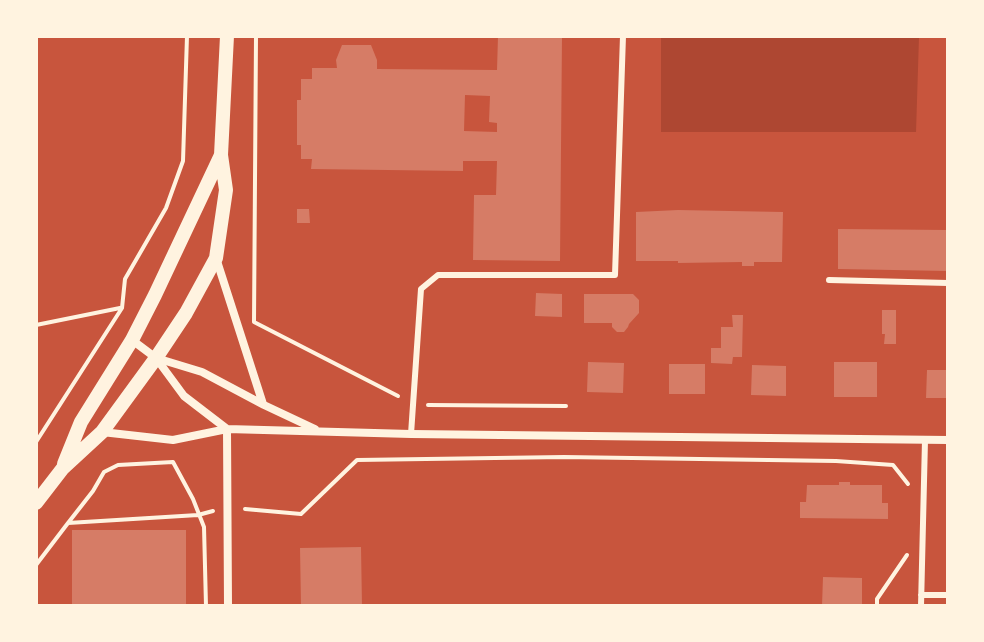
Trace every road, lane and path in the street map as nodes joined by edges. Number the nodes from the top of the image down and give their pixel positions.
1 (187, 36) edge
2 (227, 36) edge
3 (256, 36) edge
4 (623, 36) edge
5 (221, 155) junction
6 (216, 258) junction
7 (829, 280) dead end
8 (948, 283) edge
9 (122, 308) junction
10 (254, 322) dead end
11 (36, 325) edge
12 (132, 340) junction
13 (156, 358) junction
14 (264, 405) junction
15 (227, 429) junction
16 (320, 431) junction
17 (102, 432) junction
18 (411, 434) junction
19 (925, 440) junction
20 (948, 440) edge
21 (36, 442) edge
22 (63, 468) junction
23 (911, 488) dead end
24 (36, 503) edge
25 (227, 508) junction
26 (198, 515) junction
27 (68, 523) junction
28 (910, 551) dead end
29 (36, 565) edge
30 (921, 595) junction
31 (948, 595) edge
32 (206, 606) edge
33 (228, 606) edge
34 (877, 606) edge
35 (921, 606) edge

1 - 9 path
2 - 5 street
3 - 10 path
4 - 18 lane
5 - 6 street
5 - 12 street
6 - 13 street
6 - 14 street
7 - 8 lane
9 - 11 path
9 - 21 path
12 - 13 street
12 - 22 street
13 - 14 street
13 - 15 street
13 - 17 street
14 - 16 street
15 - 16 street
15 - 17 street
15 - 25 street
16 - 18 street
17 - 22 street
18 - 19 street
19 - 20 street
19 - 30 lane
22 - 24 street
23 - 25 path
25 - 26 path
25 - 33 street
26 - 27 path
26 - 27 path
26 - 32 path
27 - 29 path
28 - 34 path
30 - 31 lane
30 - 35 lane

